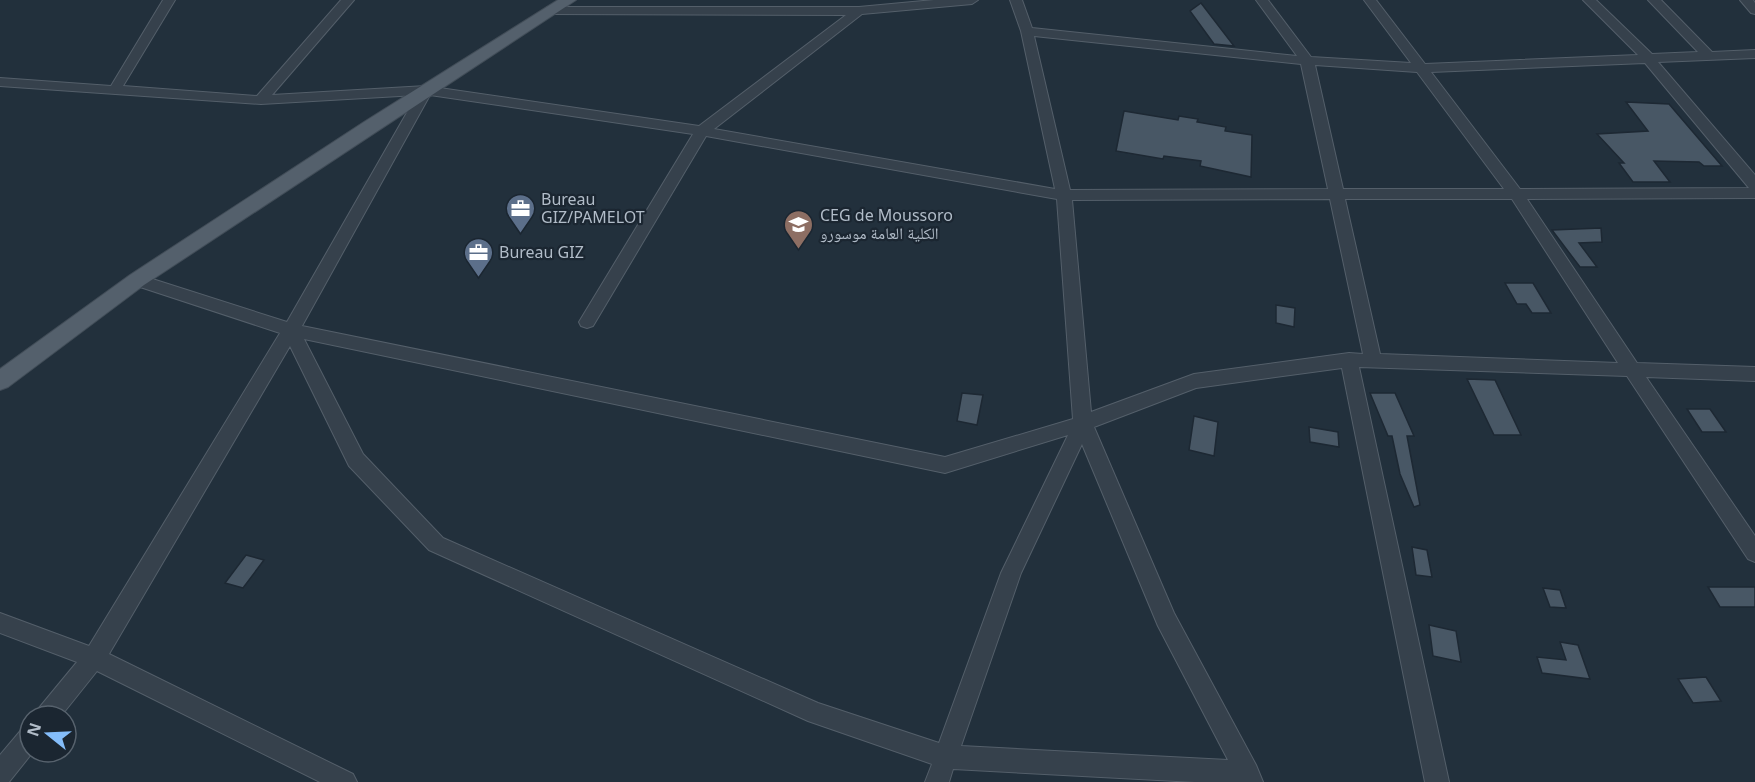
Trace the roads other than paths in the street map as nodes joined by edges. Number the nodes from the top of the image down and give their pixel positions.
1 (169, 0) edge
2 (348, 0) edge
3 (568, 0) edge
4 (972, 0) edge
5 (1016, 0) edge
6 (1262, 0) edge
7 (1370, 0) edge
8 (1589, 0) edge
9 (1654, 0) edge
10 (1746, 0) edge
11 (551, 10) junction
12 (1755, 10) edge
13 (859, 11) junction
14 (1027, 32) junction
15 (1755, 54) edge
16 (1709, 56) junction
17 (1648, 58) junction
18 (1307, 61) junction
19 (1422, 69) junction
20 (0, 82) edge
21 (426, 90) junction
22 (114, 91) junction
23 (261, 100) junction
24 (702, 131) junction
25 (1755, 185) edge
26 (1755, 192) edge
27 (1064, 195) junction
28 (1335, 195) junction
29 (1517, 195) junction
30 (137, 280) junction
31 (587, 322) dead end
32 (291, 330) junction
33 (1349, 360) junction
34 (1373, 360) junction
35 (1632, 370) junction
36 (1755, 374) edge
37 (0, 381) edge
38 (1083, 423) junction
39 (1755, 553) edge
40 (0, 623) edge
41 (94, 658) junction
42 (57, 704) edge
43 (18, 752) edge
44 (945, 757) junction
45 (0, 774) edge
46 (1250, 778) edge
47 (345, 782) edge
48 (937, 782) edge
49 (1437, 782) edge

1 - 22 street
2 - 23 street
3 - 11 main road
4 - 13 street
5 - 14 street
6 - 18 street
7 - 19 street
8 - 17 street
9 - 16 street
10 - 12 street
11 - 13 street
11 - 21 main road
13 - 24 street
14 - 18 street
14 - 27 street
15 - 16 street
16 - 17 street
17 - 19 street
17 - 25 street
18 - 19 street
18 - 28 street
19 - 29 street
20 - 22 street
21 - 23 street
21 - 24 street
21 - 30 main road
21 - 32 street
22 - 23 street
24 - 27 street
24 - 31 street
26 - 29 street
27 - 28 street
27 - 38 street
28 - 29 street
28 - 34 street
29 - 35 street
30 - 32 street
30 - 37 main road
32 - 38 street
32 - 41 street
32 - 44 street
33 - 34 street
33 - 38 street
33 - 49 street
34 - 35 street
35 - 36 street
35 - 39 street
38 - 44 street
38 - 46 street
40 - 41 street
41 - 42 street
41 - 47 street
43 - 45 street
44 - 46 street
44 - 48 street

